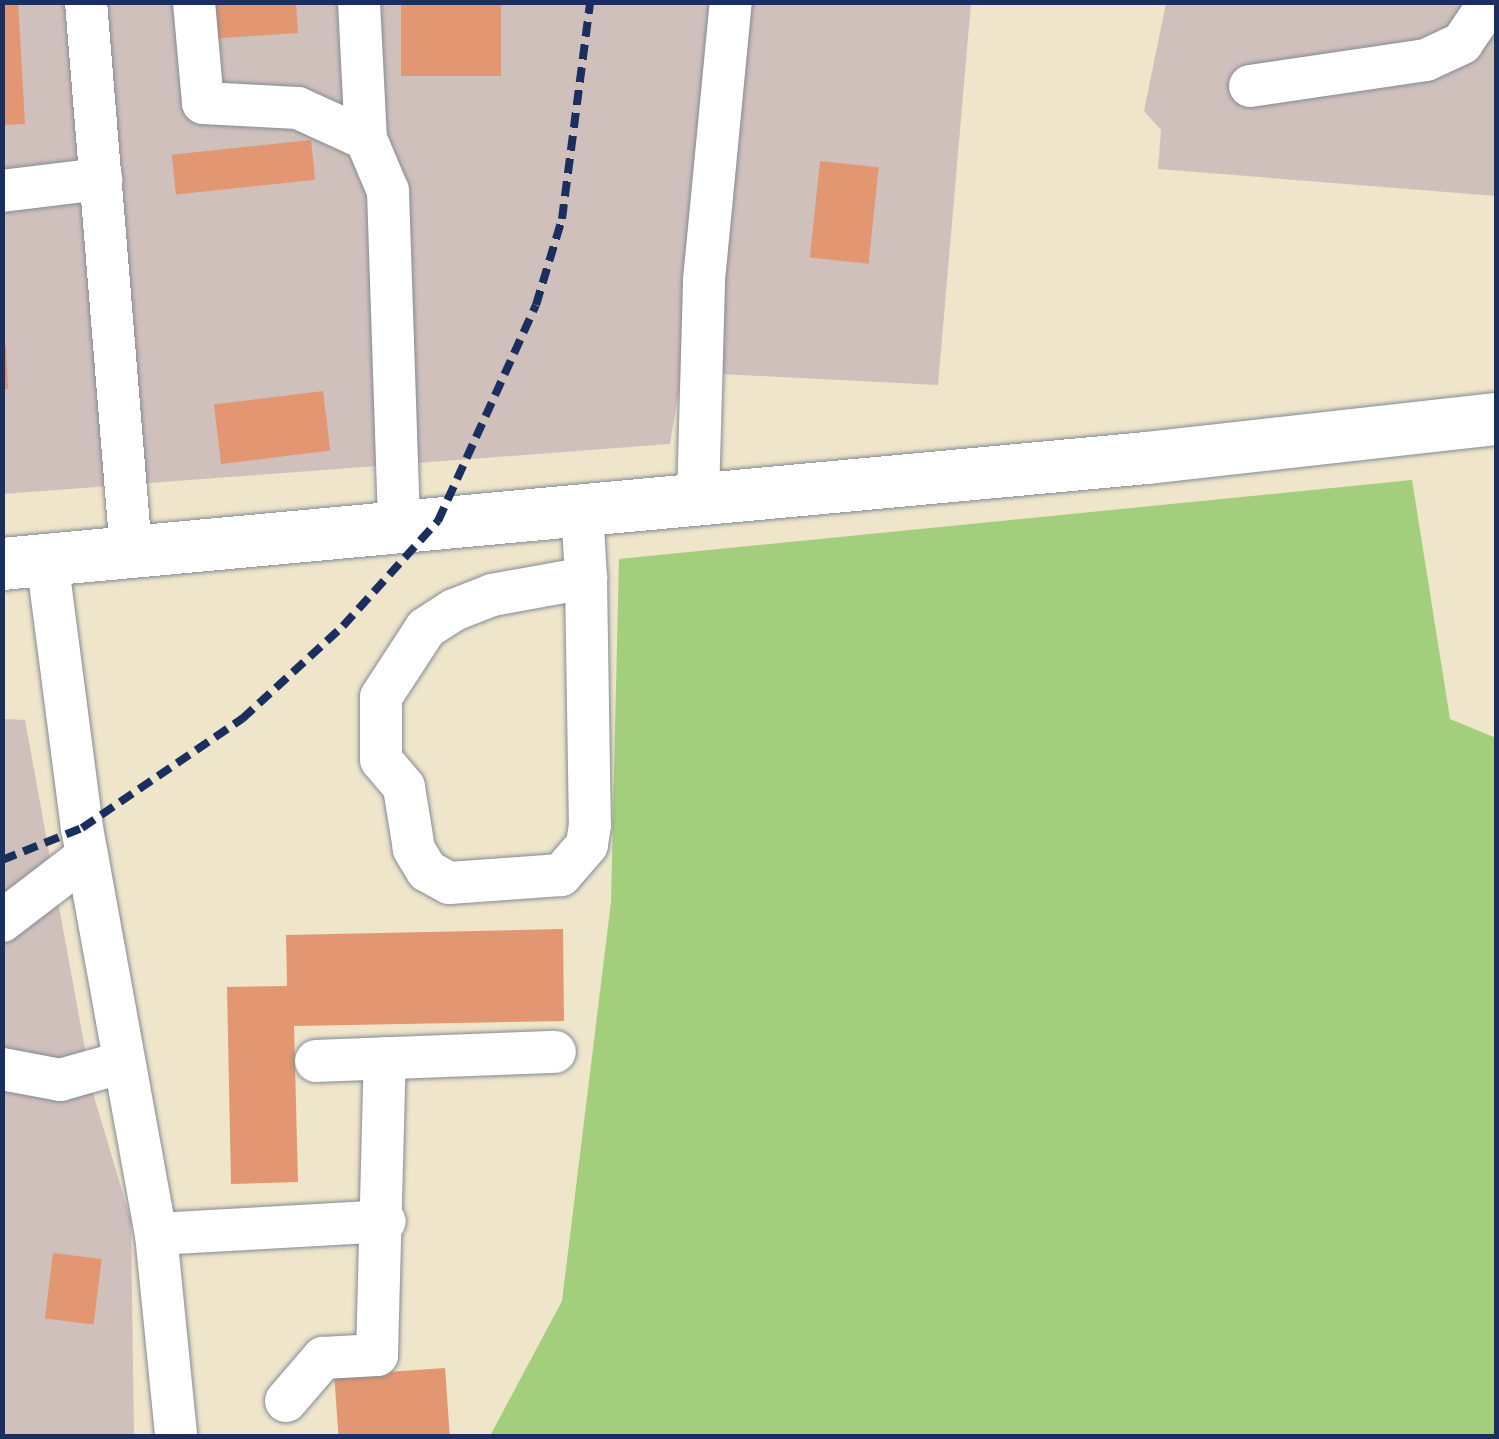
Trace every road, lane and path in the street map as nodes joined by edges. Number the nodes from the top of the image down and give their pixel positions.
1 (86, 2) edge
2 (194, 2) edge
3 (359, 2) edge
4 (731, 2) edge
5 (1490, 2) edge
6 (1250, 86) dead end
7 (366, 139) junction
8 (101, 179) junction
9 (2, 191) edge
10 (1496, 419) edge
11 (698, 498) junction
12 (582, 507) junction
13 (399, 526) junction
14 (131, 552) junction
15 (24, 561) edge
16 (586, 578) junction
17 (87, 856) junction
18 (2, 921) edge
19 (555, 1052) dead end
20 (385, 1058) junction
21 (316, 1061) dead end
22 (124, 1062) junction
23 (2, 1069) edge
24 (385, 1221) junction
25 (156, 1234) junction
26 (286, 1401) dead end
27 (176, 1436) edge

1 - 8 street
2 - 7 street
3 - 7 street
4 - 11 street
5 - 6 street
7 - 13 street
8 - 9 street
8 - 14 street
10 - 11 main road
11 - 12 main road
12 - 13 main road
12 - 16 street
13 - 14 main road
14 - 15 main road
15 - 17 street
16 - 16 street
17 - 18 street
17 - 22 street
19 - 20 street
20 - 21 street
20 - 24 street
22 - 23 street
22 - 25 street
24 - 25 street
24 - 26 street
25 - 27 street

